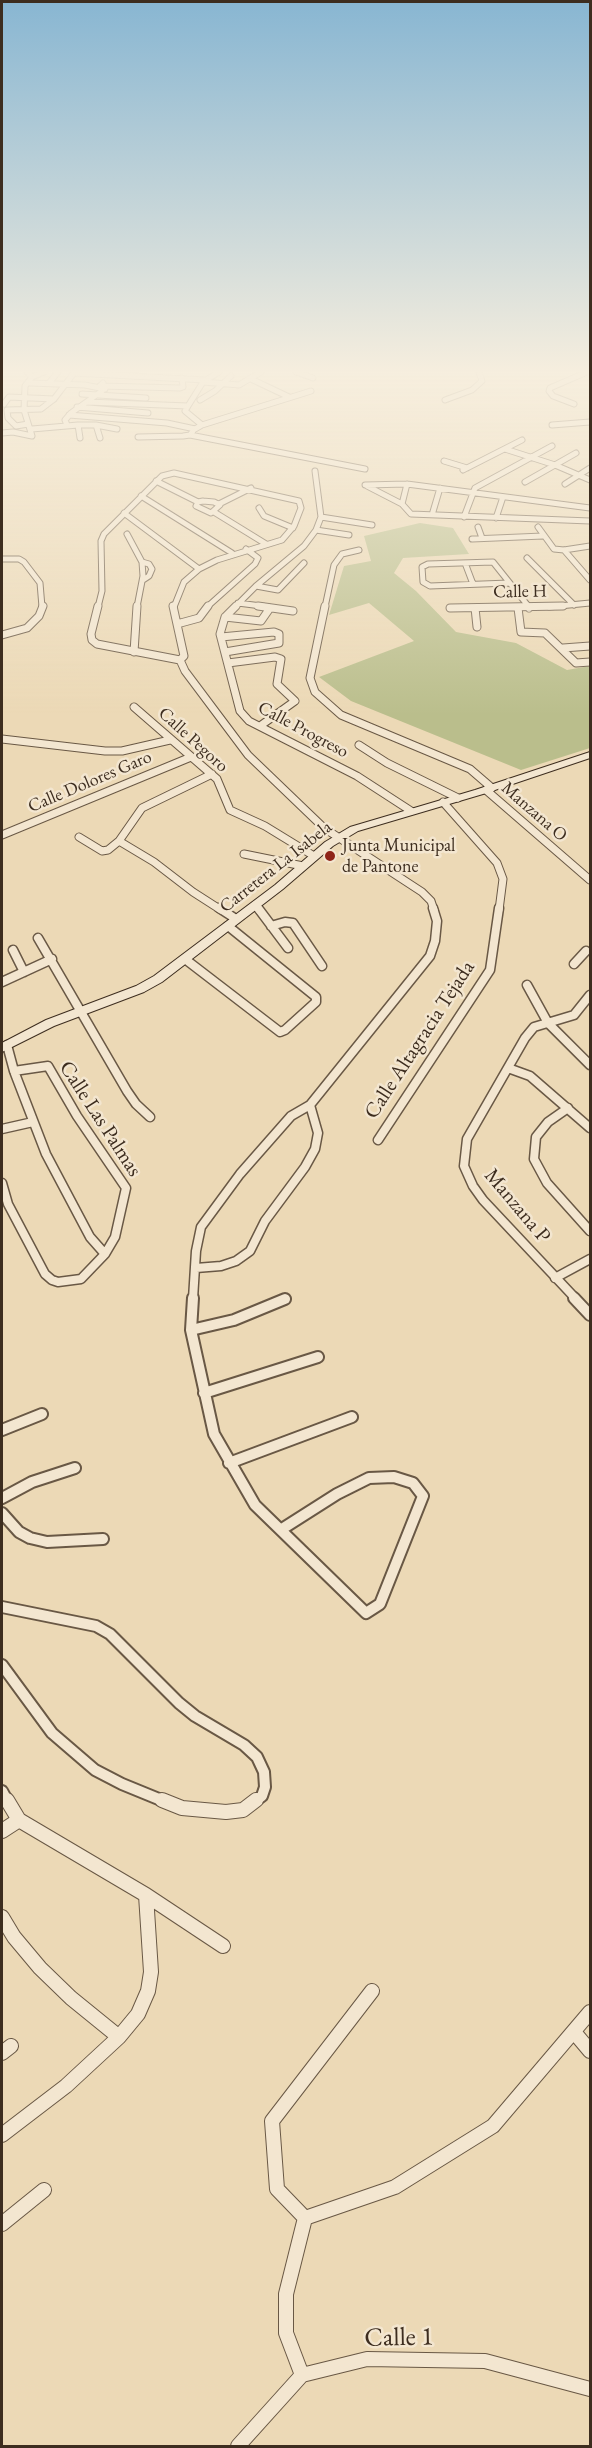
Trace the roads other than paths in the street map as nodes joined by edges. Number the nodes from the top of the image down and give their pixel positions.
1 (150, 486) edge
2 (168, 486) edge
3 (239, 486) edge
4 (317, 486) edge
5 (367, 486) edge
6 (406, 486) edge
7 (425, 486) edge
8 (478, 486) edge
9 (440, 488) junction
10 (251, 489) junction
11 (471, 492) junction
12 (141, 496) junction
13 (502, 496) junction
14 (533, 501) junction
15 (198, 502) junction
16 (219, 504) junction
17 (402, 504) junction
18 (564, 505) junction
19 (259, 508) dead end
20 (591, 508) edge
21 (214, 512) junction
22 (124, 513) junction
23 (432, 515) junction
24 (321, 517) junction
25 (464, 517) junction
26 (496, 518) junction
27 (530, 519) junction
28 (561, 520) junction
29 (591, 521) edge
30 (372, 525) dead end
31 (478, 527) dead end
32 (538, 527) dead end
33 (293, 528) junction
34 (316, 530) junction
35 (127, 534) dead end
36 (349, 535) dead end
37 (543, 536) junction
38 (482, 538) junction
39 (500, 538) junction
40 (472, 539) dead end
41 (266, 544) junction
42 (591, 546) edge
43 (505, 547) dead end
44 (246, 549) junction
45 (359, 550) dead end
46 (564, 550) junction
47 (232, 554) junction
48 (527, 558) dead end
49 (2, 559) edge
50 (304, 562) dead end
51 (465, 563) junction
52 (199, 569) junction
53 (591, 580) edge
54 (509, 583) junction
55 (473, 584) junction
56 (256, 586) junction
57 (238, 603) junction
58 (591, 603) edge
59 (573, 605) junction
60 (270, 608) junction
61 (450, 608) dead end
62 (475, 608) junction
63 (519, 608) junction
64 (529, 608) junction
65 (293, 611) dead end
66 (225, 617) junction
67 (177, 624) junction
68 (477, 627) dead end
69 (2, 635) edge
70 (221, 637) junction
71 (591, 646) edge
72 (563, 648) junction
73 (134, 652) junction
74 (225, 652) junction
75 (180, 660) junction
76 (591, 662) edge
77 (228, 663) junction
78 (134, 706) dead end
79 (260, 726) junction
80 (2, 739) edge
81 (170, 740) junction
82 (359, 745) dead end
83 (591, 755) edge
84 (191, 757) junction
85 (212, 774) junction
86 (489, 789) junction
87 (458, 798) junction
88 (443, 802) junction
89 (411, 811) junction
90 (2, 835) edge
91 (79, 837) dead end
92 (338, 838) junction
93 (119, 841) junction
94 (244, 854) dead end
95 (314, 856) junction
96 (303, 866) junction
97 (591, 869) edge
98 (580, 872) junction
99 (591, 880) edge
100 (255, 905) junction
101 (232, 923) junction
102 (271, 926) junction
103 (38, 938) dead end
104 (288, 948) dead end
105 (589, 949) edge
106 (13, 950) dead end
107 (52, 959) junction
108 (185, 959) junction
109 (574, 964) dead end
110 (322, 966) dead end
111 (24, 972) junction
112 (2, 982) edge
113 (527, 985) dead end
114 (591, 995) edge
115 (80, 1011) junction
116 (548, 1023) junction
117 (4, 1046) edge
118 (591, 1065) edge
119 (508, 1068) junction
120 (14, 1071) junction
121 (310, 1105) junction
122 (568, 1108) junction
123 (150, 1117) dead end
124 (33, 1122) junction
125 (591, 1128) edge
126 (2, 1129) edge
127 (378, 1140) dead end
128 (2, 1184) edge
129 (591, 1231) edge
130 (105, 1254) junction
131 (591, 1259) edge
132 (196, 1268) junction
133 (555, 1278) junction
134 (285, 1299) dead end
135 (591, 1315) edge
136 (191, 1330) junction
137 (318, 1357) dead end
138 (204, 1393) junction
139 (42, 1414) dead end
140 (352, 1416) dead end
141 (2, 1430) edge
142 (229, 1463) junction
143 (75, 1468) dead end
144 (2, 1498) edge
145 (2, 1513) edge
146 (282, 1530) junction
147 (102, 1539) dead end
148 (2, 1607) edge
149 (2, 1665) edge
150 (2, 1791) edge
151 (19, 1820) junction
152 (2, 1831) edge
153 (146, 1895) junction
154 (2, 1917) edge
155 (223, 1946) dead end
156 (372, 1991) dead end
157 (591, 2012) edge
158 (574, 2032) junction
159 (119, 2037) junction
160 (591, 2051) edge
161 (2, 2135) edge
162 (44, 2190) dead end
163 (305, 2218) junction
164 (2, 2224) edge
165 (302, 2375) junction
166 (591, 2389) edge
167 (238, 2446) edge

1 - 12 street
2 - 15 street
3 - 10 street
4 - 24 street
5 - 17 street
6 - 17 street
7 - 9 street
8 - 11 street
9 - 11 street
9 - 23 street
10 - 16 street
10 - 33 street
11 - 13 street
11 - 25 street
12 - 22 street
12 - 47 street
13 - 14 street
13 - 26 street
14 - 18 street
14 - 27 street
15 - 16 street
15 - 21 street
16 - 21 street
17 - 23 street
18 - 20 street
18 - 28 street
19 - 33 street
21 - 41 street
22 - 52 street
22 - 73 street
23 - 25 street
24 - 30 street
24 - 34 street
25 - 26 street
26 - 27 street
27 - 28 street
28 - 29 street
31 - 38 street
32 - 37 street
33 - 41 street
34 - 36 street
34 - 56 street
35 - 73 street
37 - 39 street
37 - 46 street
38 - 39 street
38 - 40 street
39 - 43 street
41 - 44 street
42 - 46 street
44 - 47 street
44 - 67 street
45 - 86 street, Manzana O
46 - 53 street
47 - 52 street
48 - 59 street
49 - 69 street
50 - 56 street
51 - 54 street
51 - 55 street
51 - 55 street
52 - 67 street
54 - 55 street
54 - 64 street
56 - 57 street
57 - 60 street
57 - 66 street
58 - 59 street, Calle H
59 - 64 street, Calle H
60 - 65 street
60 - 66 street
61 - 62 street, Calle H
62 - 63 street, Calle H
62 - 68 street
63 - 64 street, Calle H
63 - 72 street
66 - 70 street, Calle Progreso
67 - 75 street
70 - 74 street, Calle Progreso
70 - 74 street
71 - 72 street
72 - 76 street
73 - 75 street
74 - 77 street, Calle Progreso
75 - 92 street
77 - 79 street, Calle Progreso
77 - 79 street
78 - 81 street, Calle Pegoro
79 - 89 street, Calle Progreso
80 - 81 street
81 - 84 street, Calle Pegoro
82 - 87 street
83 - 86 main road, Carretera La Isabela
84 - 85 street, Calle Pegoro
84 - 90 street, Calle Dolores Garo
85 - 93 street
85 - 95 street, Calle Pegoro
86 - 87 main road, Carretera La Isabela
86 - 98 street, Manzana O
87 - 88 main road, Carretera La Isabela
88 - 89 main road, Carretera La Isabela
88 - 127 street, Calle Altagracia Tejada
89 - 92 main road, Carretera La Isabela
91 - 93 street
92 - 95 main road, Carretera La Isabela
92 - 121 street
93 - 101 street
94 - 96 street
95 - 96 main road, Carretera La Isabela
96 - 100 main road, Carretera La Isabela
97 - 98 street
98 - 99 street, Manzana O
100 - 101 main road, Carretera La Isabela
100 - 102 street
101 - 108 main road, Carretera La Isabela
101 - 108 street
102 - 104 street
102 - 110 street
103 - 107 street
105 - 109 street
106 - 111 street
107 - 111 street
107 - 115 street
108 - 115 main road, Carretera La Isabela
111 - 112 street
113 - 116 street
114 - 116 street, Manzana P
115 - 117 main road, Carretera La Isabela
115 - 123 street
116 - 118 street
116 - 119 street, Manzana P
117 - 120 street
119 - 122 street
119 - 133 street, Manzana P
120 - 124 street
120 - 130 street, Calle Las Palmas
121 - 132 street
121 - 132 street
122 - 125 street
122 - 129 street
124 - 126 street
124 - 130 street
128 - 130 street
131 - 133 street
132 - 136 street
133 - 135 street, Manzana P
134 - 136 street
136 - 138 street
137 - 138 street
138 - 142 street
139 - 141 street
140 - 142 street
142 - 146 street
143 - 144 street
145 - 147 street
146 - 146 street
148 - 149 street
150 - 151 street
151 - 152 street
151 - 153 street
153 - 155 street
153 - 159 street
154 - 159 street
156 - 163 street
157 - 158 street
158 - 160 street
158 - 163 street
159 - 161 street
162 - 164 street
163 - 165 street
165 - 166 street, Calle 1
165 - 167 street

